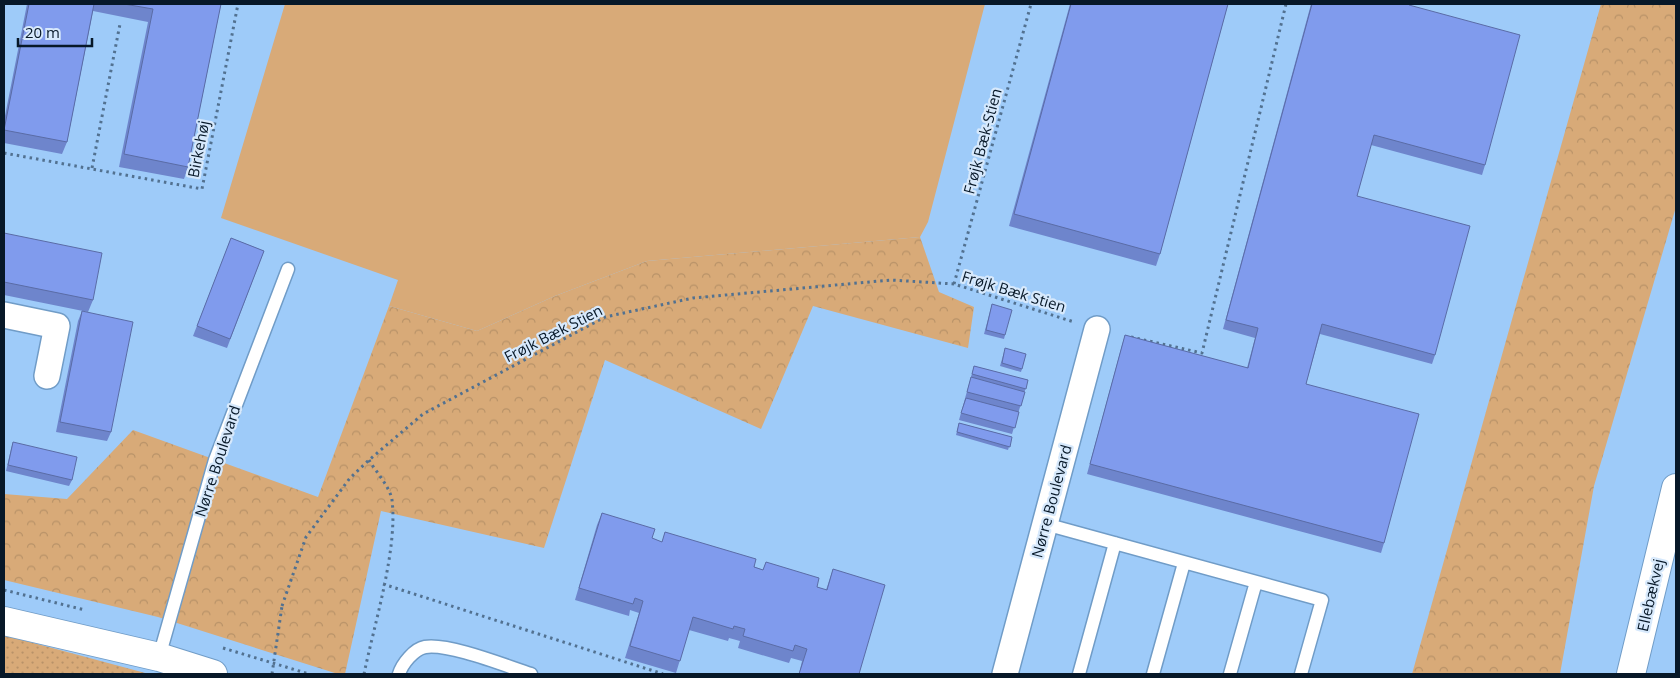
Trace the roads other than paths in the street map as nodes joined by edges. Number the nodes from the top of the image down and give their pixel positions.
1 (288, 269) dead end
2 (4, 315) edge
3 (1097, 328) road end
4 (48, 376) dead end
5 (1676, 488) edge
6 (1045, 524) junction
7 (1115, 543) junction
8 (1184, 563) junction
9 (1256, 582) junction
10 (4, 621) edge
11 (159, 657) junction
12 (213, 674) edge
13 (399, 674) edge
14 (532, 674) edge
15 (1004, 674) edge
16 (1079, 674) edge
17 (1153, 674) edge
18 (1230, 674) edge
19 (1301, 674) edge
20 (1632, 674) edge

1 - 11 lane, Nørre Boulevard
2 - 4 street
3 - 6 street, Nørre Boulevard
5 - 20 street, Ellebækvej
6 - 7 lane
6 - 15 street, Nørre Boulevard
7 - 8 lane
7 - 16 lane
8 - 9 lane
8 - 17 lane
9 - 18 lane
9 - 19 lane
10 - 11 street
11 - 12 street
13 - 14 lane

